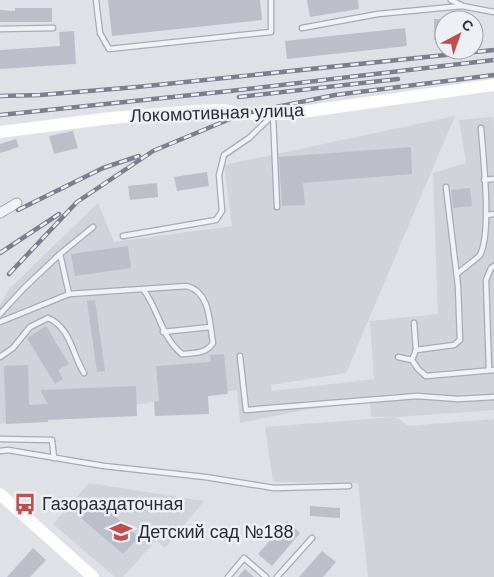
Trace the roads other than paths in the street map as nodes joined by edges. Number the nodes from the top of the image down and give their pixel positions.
1 (96, 0) edge
2 (271, 0) edge
3 (451, 0) edge
4 (462, 6) junction
5 (494, 12) edge
6 (53, 28) dead end
7 (302, 28) dead end
8 (0, 29) edge
9 (494, 85) edge
10 (273, 115) junction
11 (481, 128) dead end
12 (0, 132) edge
13 (494, 179) edge
14 (484, 180) junction
15 (446, 186) dead end
16 (18, 204) dead end
17 (277, 207) dead end
18 (0, 213) edge
19 (494, 214) edge
20 (486, 215) junction
21 (93, 227) dead end
22 (123, 236) dead end
23 (60, 254) junction
24 (494, 266) edge
25 (456, 274) junction
26 (143, 289) junction
27 (69, 294) junction
28 (0, 314) edge
29 (0, 322) edge
30 (414, 323) dead end
31 (210, 327) junction
32 (164, 332) junction
33 (416, 350) junction
34 (240, 356) dead end
35 (0, 357) edge
36 (398, 357) dead end
37 (412, 360) junction
38 (492, 370) edge
39 (84, 373) dead end
40 (494, 396) edge
41 (0, 439) edge
42 (0, 451) edge
43 (54, 458) junction
44 (349, 486) dead end
45 (0, 494) edge
46 (312, 538) dead end
47 (94, 577) edge
48 (228, 577) edge
49 (266, 577) edge
50 (277, 577) edge

1 - 2 lane
3 - 4 lane
4 - 5 lane
4 - 7 lane
6 - 8 lane
9 - 10 street, Локомотивная улица
10 - 12 street, Локомотивная улица
10 - 17 lane
10 - 22 lane
11 - 14 lane
13 - 14 lane
14 - 20 lane
15 - 25 lane
16 - 18 street
19 - 20 lane
20 - 25 lane
21 - 23 lane
23 - 27 lane
23 - 28 lane
24 - 38 lane
25 - 33 lane
26 - 27 lane
26 - 31 lane
26 - 32 lane
27 - 29 lane
30 - 33 lane
31 - 32 lane
31 - 32 lane
33 - 37 lane
34 - 40 lane
35 - 39 lane
36 - 37 lane
37 - 38 lane
41 - 43 lane
42 - 43 lane
43 - 44 lane
45 - 47 street
46 - 50 lane
48 - 49 lane

